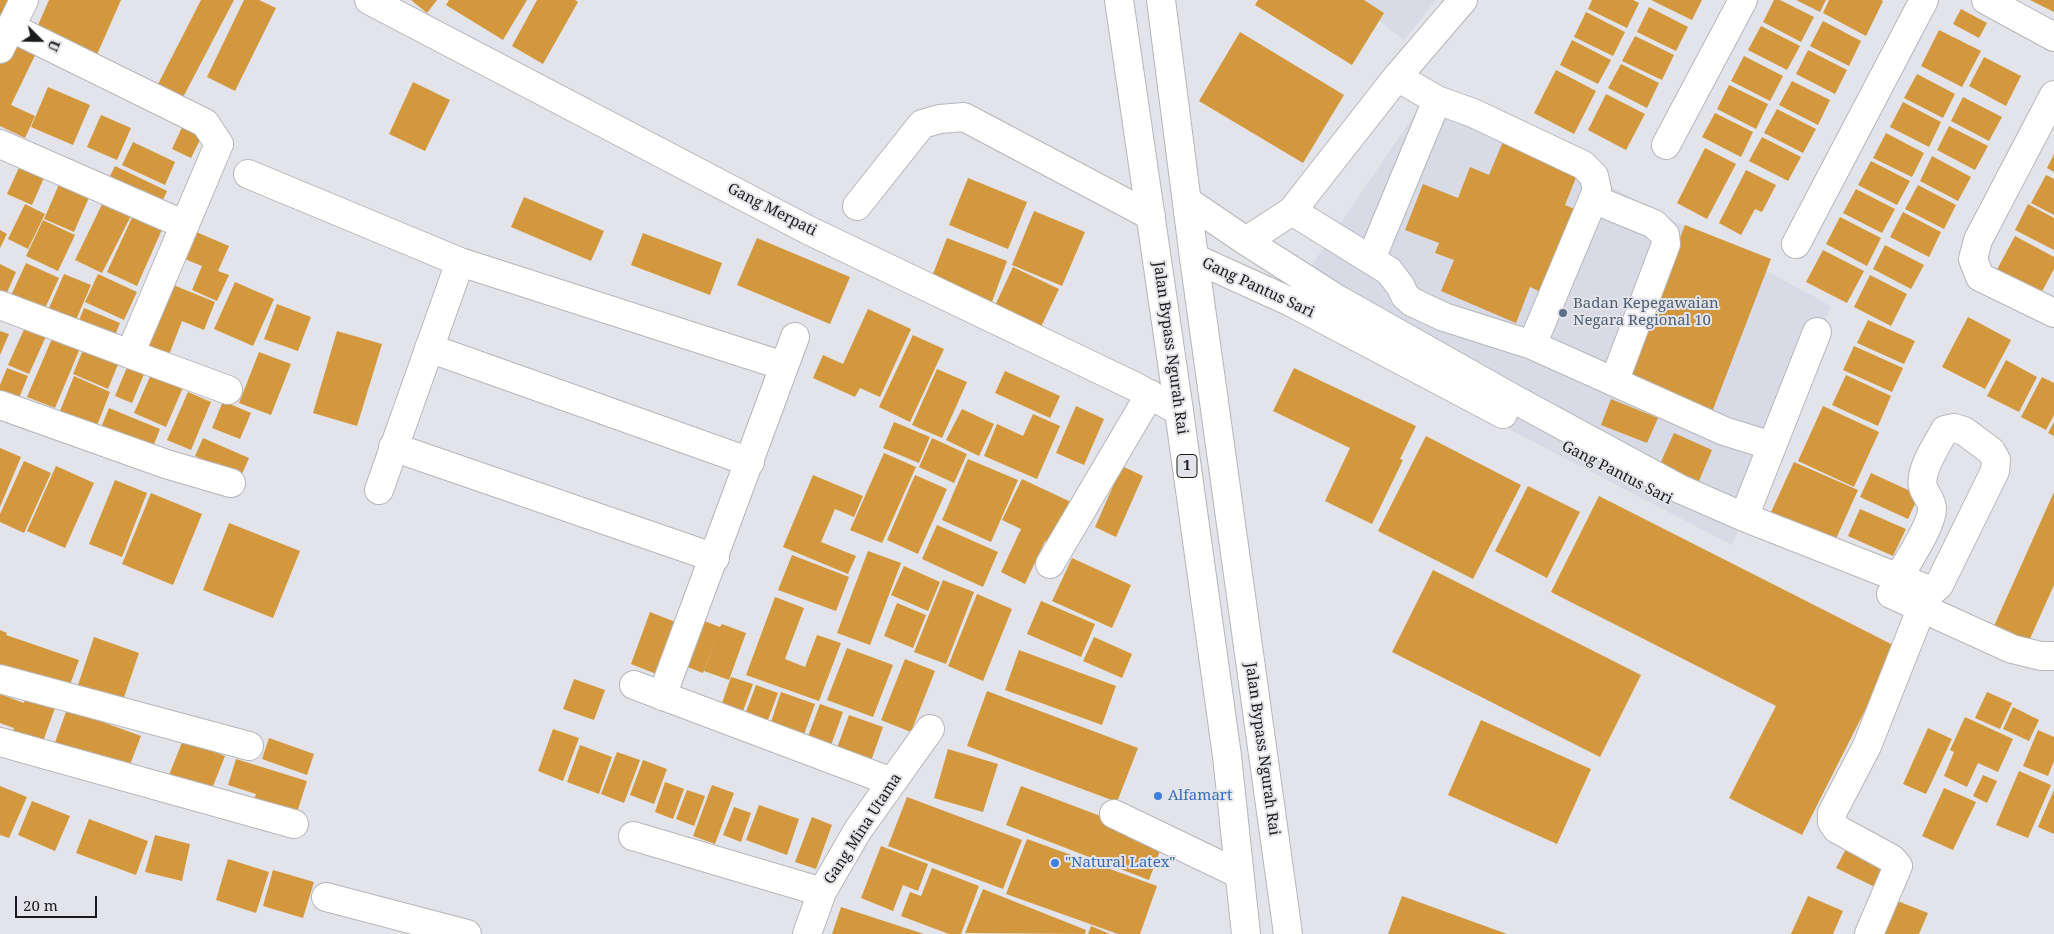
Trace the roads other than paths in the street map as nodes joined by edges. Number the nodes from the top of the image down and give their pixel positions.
1 (24, 0) edge
2 (369, 0) edge
3 (1119, 0) edge
4 (1161, 0) edge
5 (1463, 0) edge
6 (1743, 0) edge
7 (1924, 0) edge
8 (1986, 0) edge
9 (2054, 37) edge
10 (5, 38) edge
11 (1397, 77) junction
12 (2054, 95) edge
13 (1437, 100) junction
14 (0, 144) edge
15 (1666, 145) dead end
16 (248, 174) dead end
17 (1594, 199) junction
18 (1187, 201) junction
19 (857, 206) dead end
20 (1292, 211) junction
21 (1151, 216) junction
22 (185, 225) junction
23 (1246, 241) junction
24 (1796, 244) dead end
25 (1194, 258) junction
26 (1371, 259) junction
27 (460, 262) junction
28 (0, 304) edge
29 (2054, 314) edge
30 (1816, 332) dead end
31 (795, 337) dead end
32 (1532, 345) junction
33 (429, 348) junction
34 (130, 354) junction
35 (784, 366) junction
36 (1614, 382) junction
37 (228, 390) dead end
38 (1150, 394) junction
39 (0, 405) edge
40 (1179, 411) junction
41 (1772, 446) junction
42 (394, 447) junction
43 (750, 462) junction
44 (231, 483) dead end
45 (379, 490) dead end
46 (1744, 517) junction
47 (715, 558) junction
48 (1050, 564) dead end
49 (1899, 577) junction
50 (1922, 607) junction
51 (2054, 656) edge
52 (0, 679) edge
53 (634, 686) dead end
54 (662, 696) junction
55 (930, 729) dead end
56 (0, 742) edge
57 (249, 746) dead end
58 (1262, 749) junction
59 (1227, 756) junction
60 (892, 782) junction
61 (1114, 814) dead end
62 (294, 824) dead end
63 (633, 836) dead end
64 (1239, 874) junction
65 (822, 892) junction
66 (326, 896) dead end
67 (467, 934) edge
68 (807, 934) edge
69 (1246, 934) edge
70 (1288, 934) edge
71 (1869, 934) edge

1 - 10 main road
2 - 38 main road, Gang Merpati
3 - 21 main road, Jalan Bypass Ngurah Rai / 1
4 - 18 main road, Jalan Bypass Ngurah Rai
5 - 11 main road
6 - 15 main road
7 - 24 main road
8 - 9 main road
10 - 22 main road
11 - 13 main road
11 - 20 main road
12 - 29 main road
13 - 17 main road
13 - 26 main road
14 - 22 main road
16 - 27 main road
17 - 32 main road
17 - 36 main road
18 - 23 main road
18 - 25 main road, Jalan Bypass Ngurah Rai
19 - 21 main road
20 - 23 main road
20 - 26 main road
21 - 40 main road, Jalan Bypass Ngurah Rai / 1
22 - 34 main road
23 - 46 main road
25 - 50 main road, Gang Pantus Sari
25 - 58 main road, Jalan Bypass Ngurah Rai
26 - 32 main road
27 - 33 main road
27 - 35 main road
28 - 34 main road
30 - 41 main road
31 - 35 main road
32 - 36 main road
33 - 42 main road
33 - 43 main road
34 - 37 main road
35 - 43 main road
36 - 41 main road
38 - 40 main road, Gang Merpati
38 - 48 main road
39 - 44 main road
40 - 59 main road, Jalan Bypass Ngurah Rai / 1
41 - 46 main road
42 - 45 main road
42 - 47 main road
43 - 47 main road
46 - 49 main road
47 - 54 main road
49 - 49 main road
50 - 51 main road, Gang Pantus Sari
50 - 71 main road
52 - 57 main road
53 - 54 main road
54 - 60 main road
55 - 60 main road, Gang Mina Utama
56 - 62 main road
58 - 59 main road
58 - 70 main road, Jalan Bypass Ngurah Rai
59 - 64 main road, Jalan Bypass Ngurah Rai / 1
60 - 65 main road, Gang Mina Utama
61 - 64 main road
63 - 65 main road
64 - 69 main road, Jalan Bypass Ngurah Rai / 1
65 - 68 main road, Gang Mina Utama
66 - 67 main road

